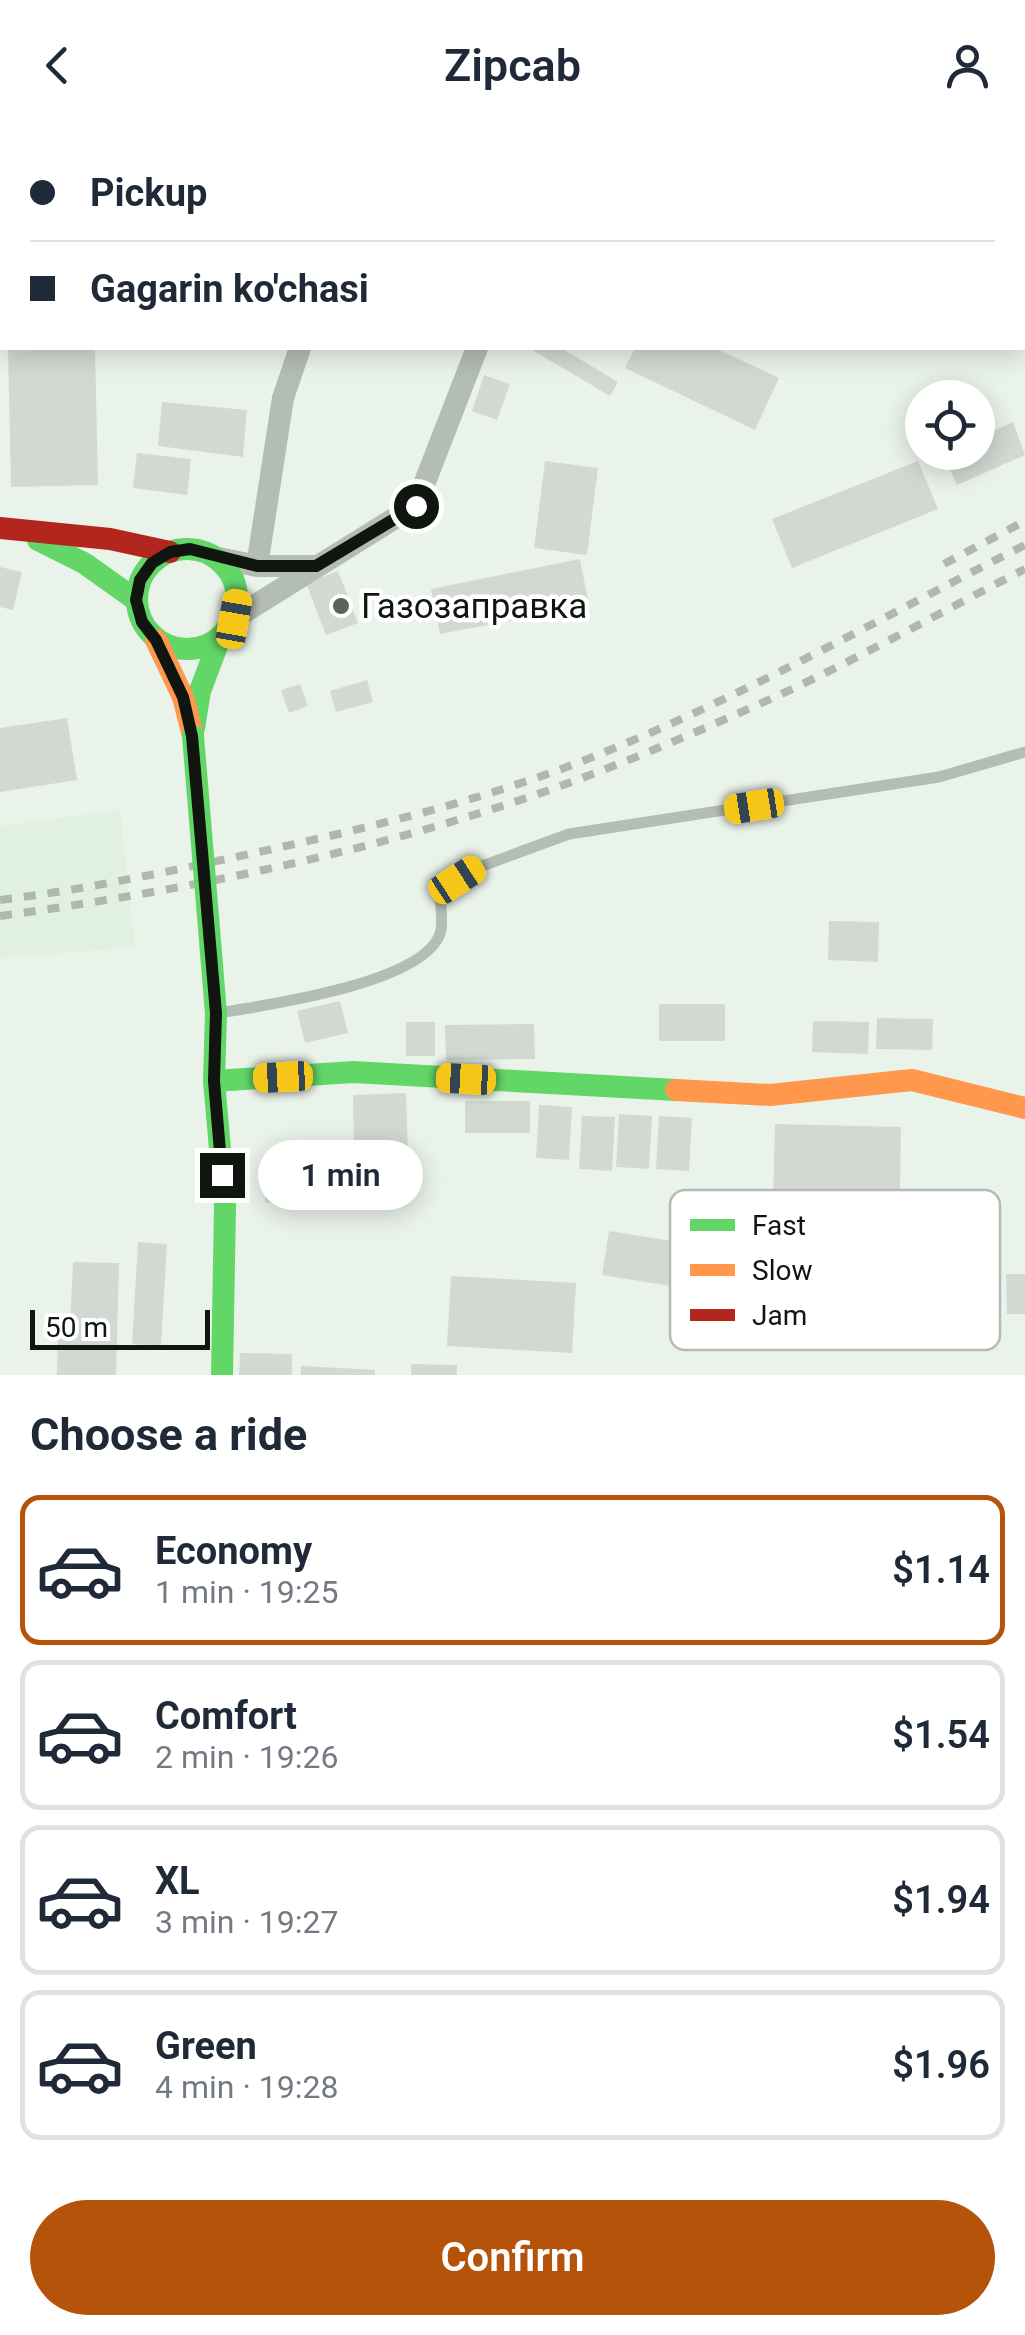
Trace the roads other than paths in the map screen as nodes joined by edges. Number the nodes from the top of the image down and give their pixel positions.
1 (299, 350) edge
2 (476, 350) edge
3 (11, 530) edge
4 (170, 552) junction
5 (214, 557) junction
6 (257, 566) junction
7 (316, 566) junction
8 (136, 600) junction
9 (227, 628) junction
10 (156, 640) junction
11 (192, 736) junction
12 (1025, 752) edge
13 (216, 1013) junction
14 (214, 1081) junction
15 (1025, 1108) edge
16 (222, 1375) edge

1 - 6 street
2 - 7 street
3 - 4 main road
3 - 8 main road
4 - 5 main road
4 - 8 main road
5 - 6 street
5 - 9 main road
6 - 7 street
7 - 9 street
8 - 10 main road
9 - 10 main road
9 - 11 main road
10 - 11 main road
11 - 13 main road, bridge
12 - 13 lane
13 - 14 main road, bridge
14 - 15 main road
14 - 16 main road

